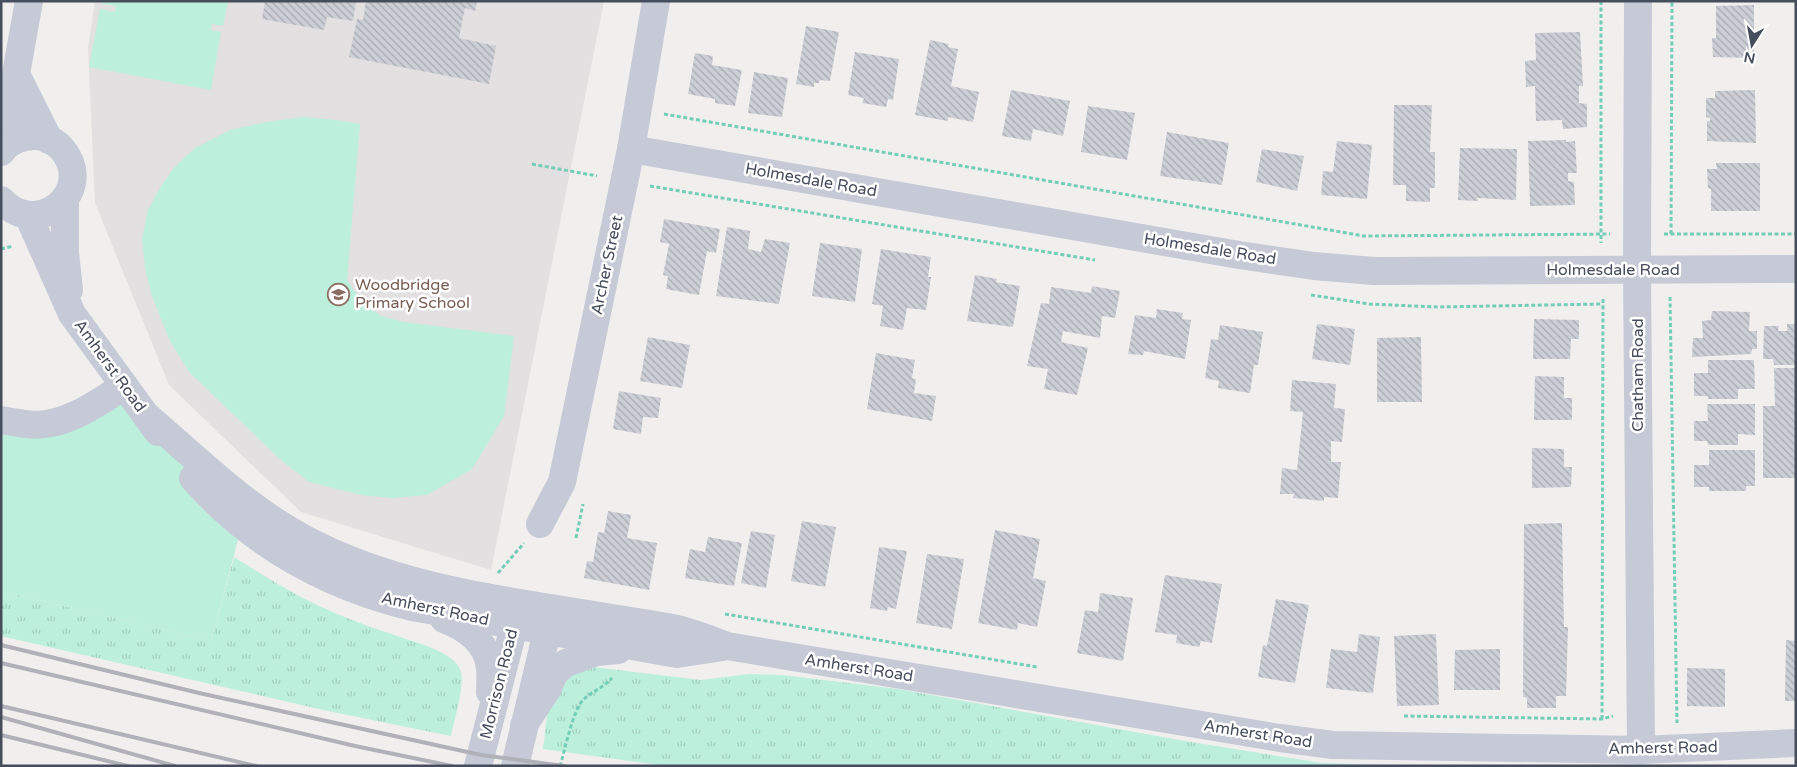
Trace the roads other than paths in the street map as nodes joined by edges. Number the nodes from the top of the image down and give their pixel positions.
1 (29, 1) edge
2 (656, 1) edge
3 (1638, 1) edge
4 (16, 74) junction
5 (50, 140) junction
6 (5, 148) edge
7 (631, 149) junction
8 (65, 199) junction
9 (1, 200) edge
10 (28, 215) junction
11 (1796, 269) edge
12 (1638, 270) junction
13 (72, 314) junction
14 (124, 386) junction
15 (148, 417) junction
16 (1, 420) edge
17 (540, 524) road end
18 (412, 607) junction
19 (517, 614) junction
20 (550, 620) junction
21 (727, 646) junction
22 (677, 654) junction
23 (524, 725) junction
24 (489, 726) junction
25 (1796, 743) edge
26 (1641, 750) junction
27 (478, 766) edge
28 (515, 766) edge

1 - 4 street
2 - 7 street, Archer Street
3 - 12 street, Chatham Road
4 - 5 street
4 - 6 street
5 - 6 street
5 - 8 street, Amherst Road
7 - 12 street, Holmesdale Road
7 - 17 street, Archer Street
8 - 10 street
8 - 13 street, Amherst Road
9 - 10 street
10 - 13 street, Amherst Road
11 - 12 street, Holmesdale Road
12 - 26 street, Chatham Road
13 - 14 street, Amherst Road
14 - 15 street, Amherst Road
14 - 16 street
15 - 18 street, Amherst Road
15 - 19 street, Amherst Road
18 - 19 street, Amherst Road
18 - 24 street
19 - 20 street, Amherst Road
19 - 24 street, Morrison Road
20 - 21 street, Amherst Road
20 - 22 street, Amherst Road
20 - 23 street, Morrison Road
21 - 22 street, Amherst Road
21 - 26 street, Amherst Road
22 - 23 street
23 - 28 street, Morrison Road
24 - 27 street, Morrison Road
25 - 26 street, Amherst Road

